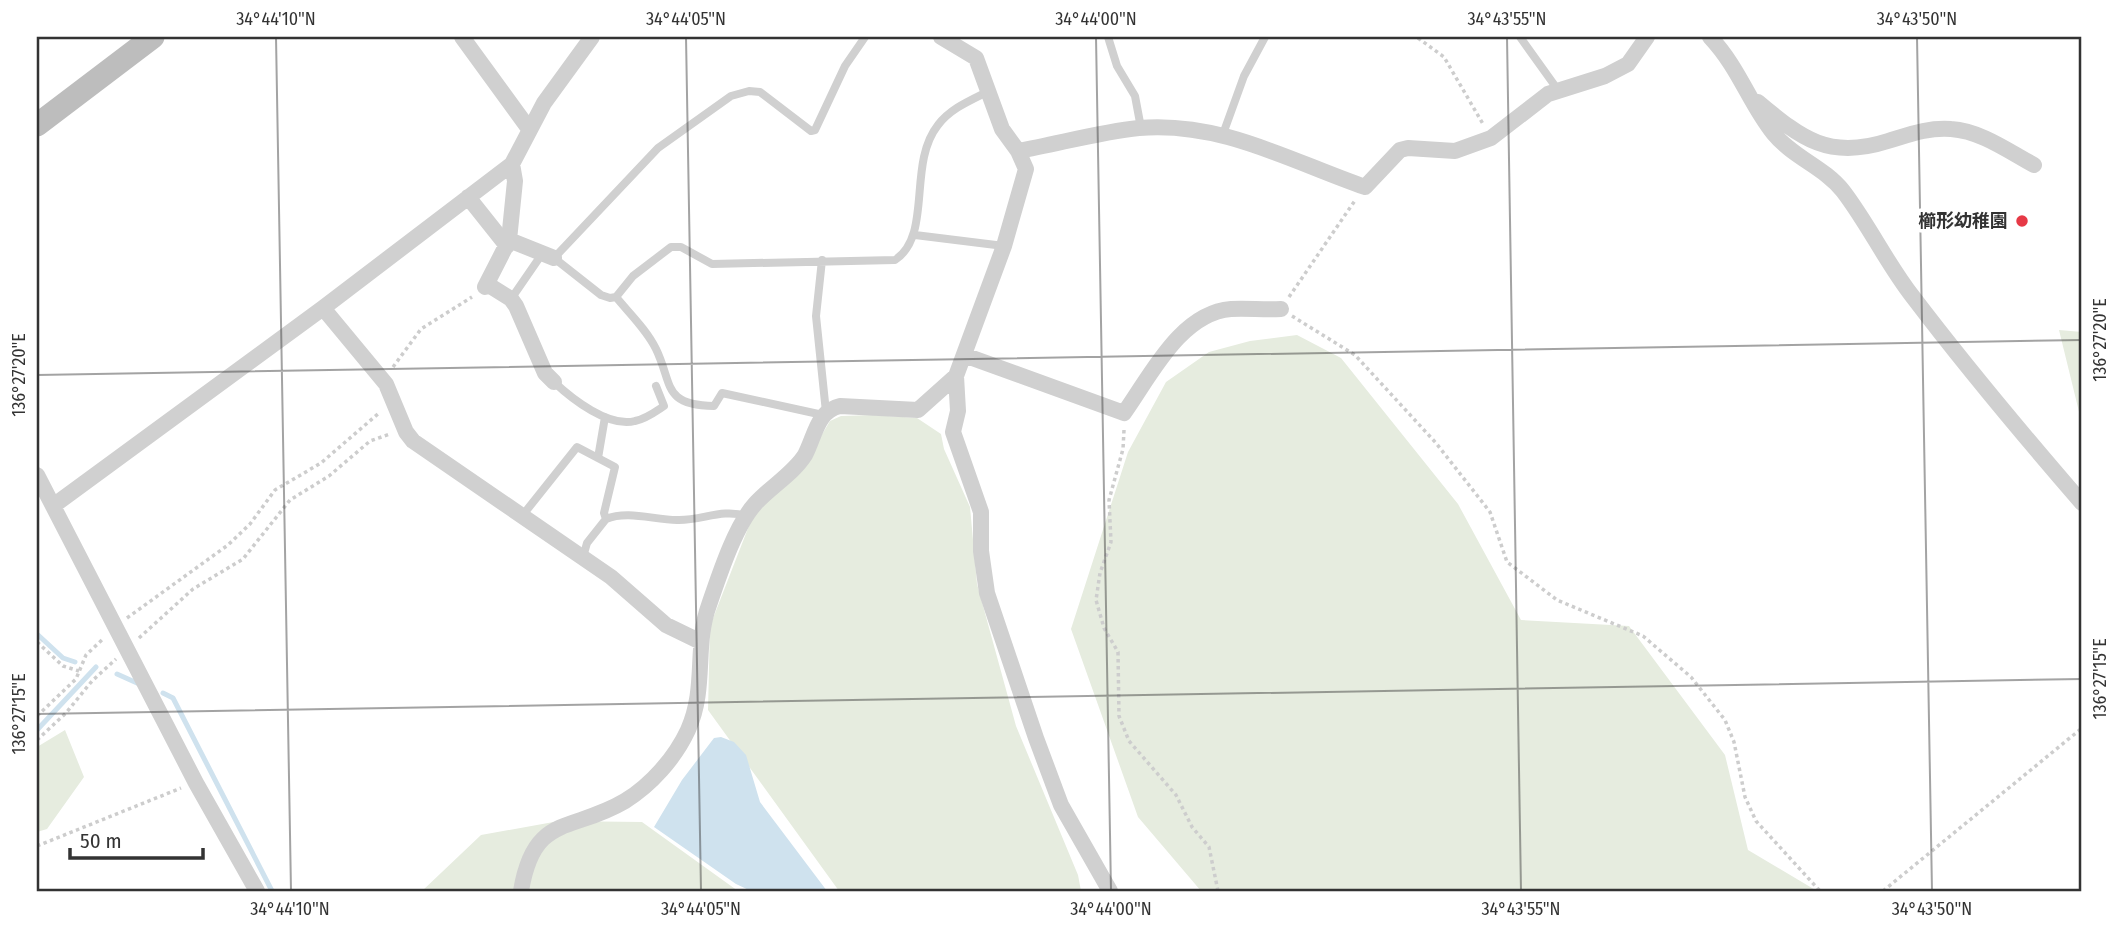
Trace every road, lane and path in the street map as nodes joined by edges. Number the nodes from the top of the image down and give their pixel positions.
1 (153, 37) edge
2 (462, 37) edge
3 (592, 37) edge
4 (865, 37) edge
5 (940, 37) edge
6 (1108, 37) edge
7 (1265, 37) edge
8 (1520, 37) edge
9 (1647, 37) edge
10 (1710, 37) edge
11 (1418, 38) edge
12 (1558, 90) junction
13 (987, 92) junction
14 (1754, 99) junction
15 (37, 125) edge
16 (1141, 128) junction
17 (529, 129) junction
18 (1223, 134) junction
19 (1491, 138) junction
20 (1018, 151) junction
21 (512, 164) junction
22 (2034, 165) dead end
23 (1365, 187) junction
24 (468, 197) junction
25 (915, 235) junction
26 (508, 243) junction
27 (1004, 246) junction
28 (548, 256) junction
29 (822, 260) junction
30 (486, 286) junction
31 (616, 297) junction
32 (511, 299) junction
33 (323, 308) junction
34 (1281, 309) junction
35 (964, 355) junction
36 (956, 376) junction
37 (554, 382) joint
38 (386, 384) junction
39 (656, 386) dead end
40 (393, 403) junction
41 (825, 413) junction
42 (1124, 413) junction
43 (606, 417) junction
44 (404, 428) junction
45 (598, 458) junction
46 (37, 475) edge
47 (2082, 503) edge
48 (52, 506) junction
49 (522, 516) junction
50 (747, 516) junction
51 (606, 519) junction
52 (583, 556) junction
53 (116, 626) junction
54 (37, 642) edge
55 (701, 642) junction
56 (130, 651) junction
57 (79, 671) junction
58 (37, 716) edge
59 (2082, 728) edge
60 (37, 740) edge
61 (196, 783) junction
62 (37, 846) edge
63 (257, 891) edge
64 (521, 891) edge
65 (1110, 891) edge
66 (1218, 891) edge
67 (1820, 891) edge
68 (1883, 891) edge

1 - 15 main road
2 - 17 street
3 - 17 street
4 - 28 lane
5 - 13 street
6 - 16 lane
7 - 18 lane
8 - 12 lane
9 - 12 street
10 - 14 street
11 - 19 path
12 - 19 street
13 - 20 street
13 - 25 lane
14 - 22 street
14 - 47 street
16 - 18 street
16 - 20 street
17 - 21 street
18 - 23 street
19 - 23 street
20 - 27 street
21 - 24 street
21 - 26 street
23 - 34 path
24 - 26 street
24 - 33 street
25 - 27 lane
25 - 29 lane
26 - 28 street
26 - 30 street
27 - 35 street
28 - 31 lane
28 - 32 lane
29 - 31 lane
29 - 41 lane
30 - 32 street
30 - 38 path
31 - 41 lane
32 - 37 street
33 - 38 street
33 - 48 street
34 - 42 street
34 - 67 path
35 - 36 street
35 - 42 street
36 - 41 street
36 - 65 street
37 - 43 lane
38 - 40 street
39 - 43 lane
40 - 44 street
40 - 53 path
41 - 50 street
42 - 66 path
43 - 45 lane
44 - 49 street
44 - 56 path
45 - 49 lane
45 - 51 lane
46 - 48 street
48 - 53 street
49 - 52 street
50 - 51 lane
50 - 55 street
51 - 52 lane
52 - 55 street
53 - 56 street
53 - 57 path
54 - 57 path
55 - 64 street
56 - 60 path
56 - 61 street
57 - 58 path
59 - 68 path
61 - 62 path
61 - 63 street

